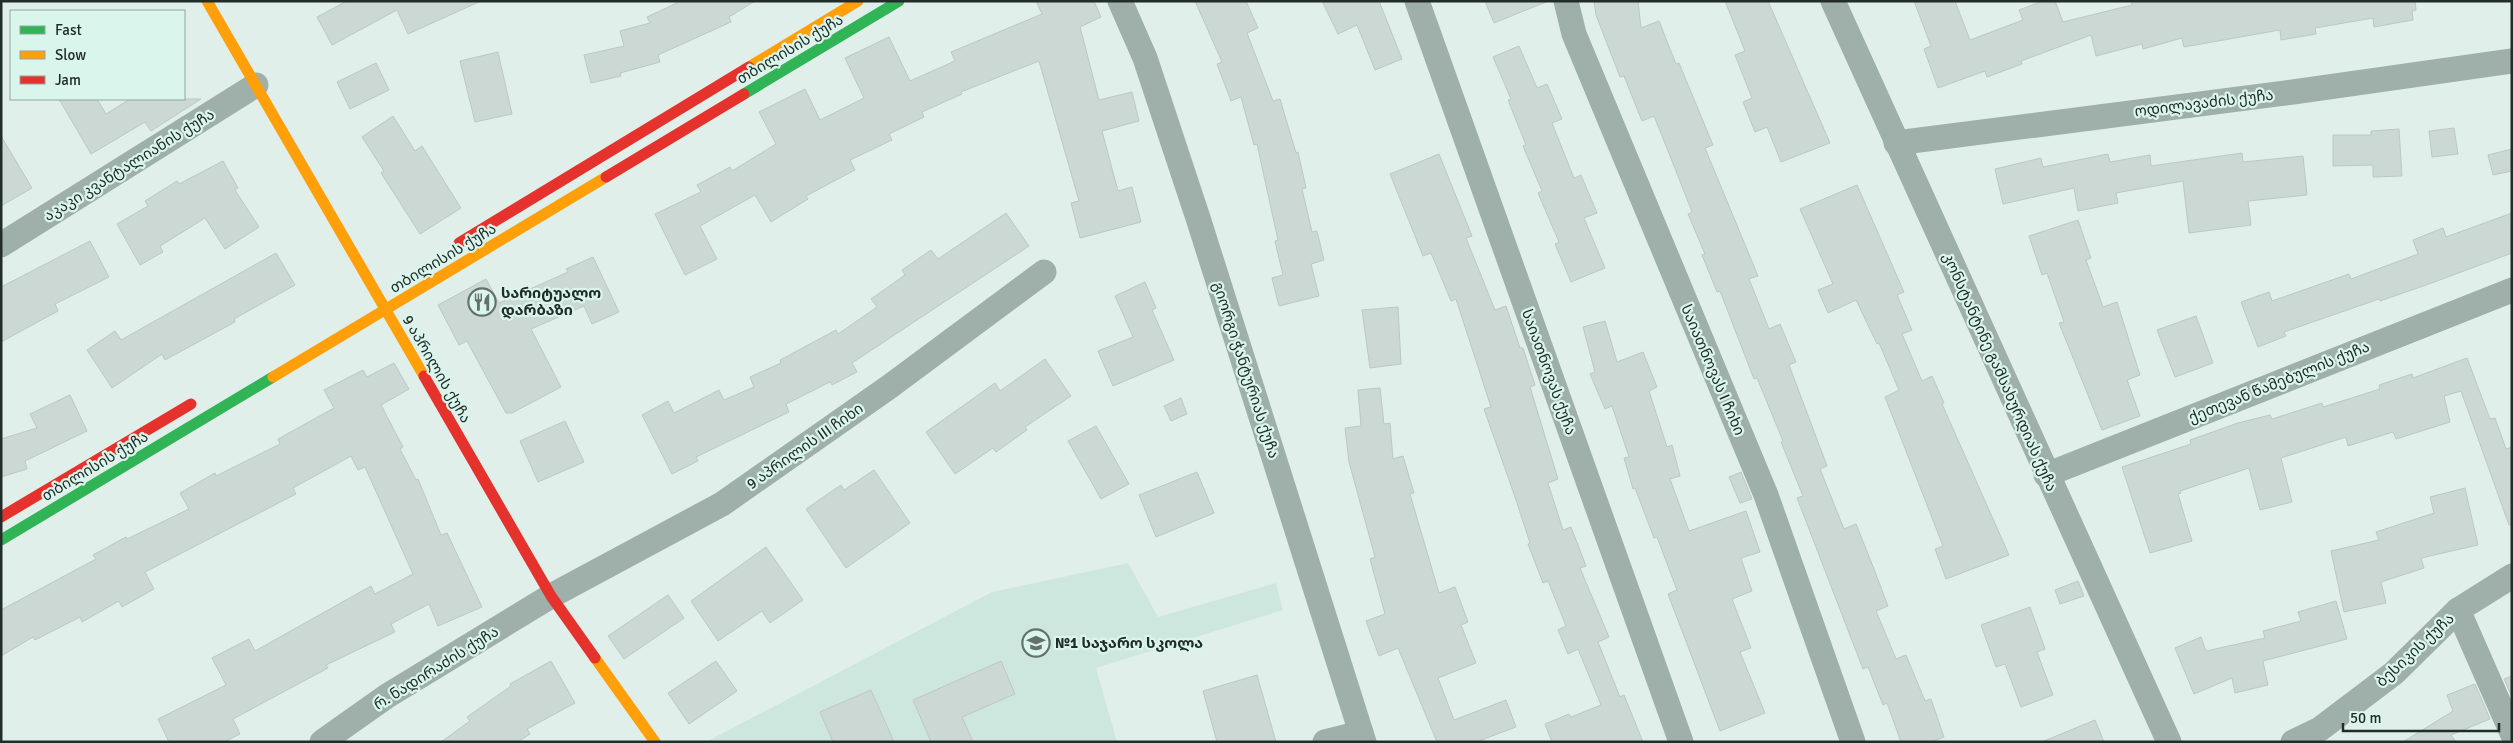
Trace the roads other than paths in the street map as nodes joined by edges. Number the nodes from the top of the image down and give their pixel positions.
1 (208, 1) edge
2 (858, 1) edge
3 (899, 1) edge
4 (1120, 1) edge
5 (1417, 1) edge
6 (1566, 1) edge
7 (1833, 1) edge
8 (2512, 61) edge
9 (256, 86) junction
10 (1896, 143) junction
11 (1, 245) edge
12 (452, 247) dead end
13 (1044, 272) dead end
14 (2512, 290) edge
15 (386, 310) junction
16 (197, 400) dead end
17 (2046, 475) junction
18 (1, 517) edge
19 (1, 540) edge
20 (2512, 576) edge
21 (551, 596) junction
22 (2458, 610) junction
23 (2512, 733) edge
24 (1362, 738) edge
25 (322, 742) edge
26 (655, 742) edge
27 (1324, 742) edge
28 (1681, 742) edge
29 (1853, 742) edge
30 (2169, 742) edge
31 (2294, 742) edge

1 - 9 street, 9 აპრილის ქუჩა
2 - 12 street, თბილისის ქუჩა
3 - 15 street, თბილისის ქუჩა
4 - 24 street, გიორგი ჭანტურიას ქუჩა
5 - 28 street, საიათნოვას ქუჩა
6 - 29 street, საიათნოვას I ჩიხი
7 - 10 street, კონსტანტინე გამსახურდიას ქუჩა
8 - 10 street, ოდილავაძის ქუჩა
9 - 11 street, აკაკი კვანტალიანის ქუჩა
9 - 15 street, 9 აპრილის ქუჩა
10 - 17 street, კონსტანტინე გამსახურდიას ქუჩა
13 - 21 street, 9 აპრილის III ჩიხი
14 - 17 street, ქეთევან წამებულის ქუჩა
15 - 19 street, თბილისის ქუჩა
15 - 21 street, 9 აპრილის ქუჩა
16 - 18 street, თბილისის ქუჩა
17 - 30 street, კონსტანტინე გამსახურდიას ქუჩა
20 - 22 street, ბესიკის ქუჩა
21 - 25 street, რ. ნადირაძის ქუჩა
21 - 26 street, 9 აპრილის ქუჩა
22 - 23 street
22 - 31 street, ბესიკის ქუჩა
24 - 27 street

